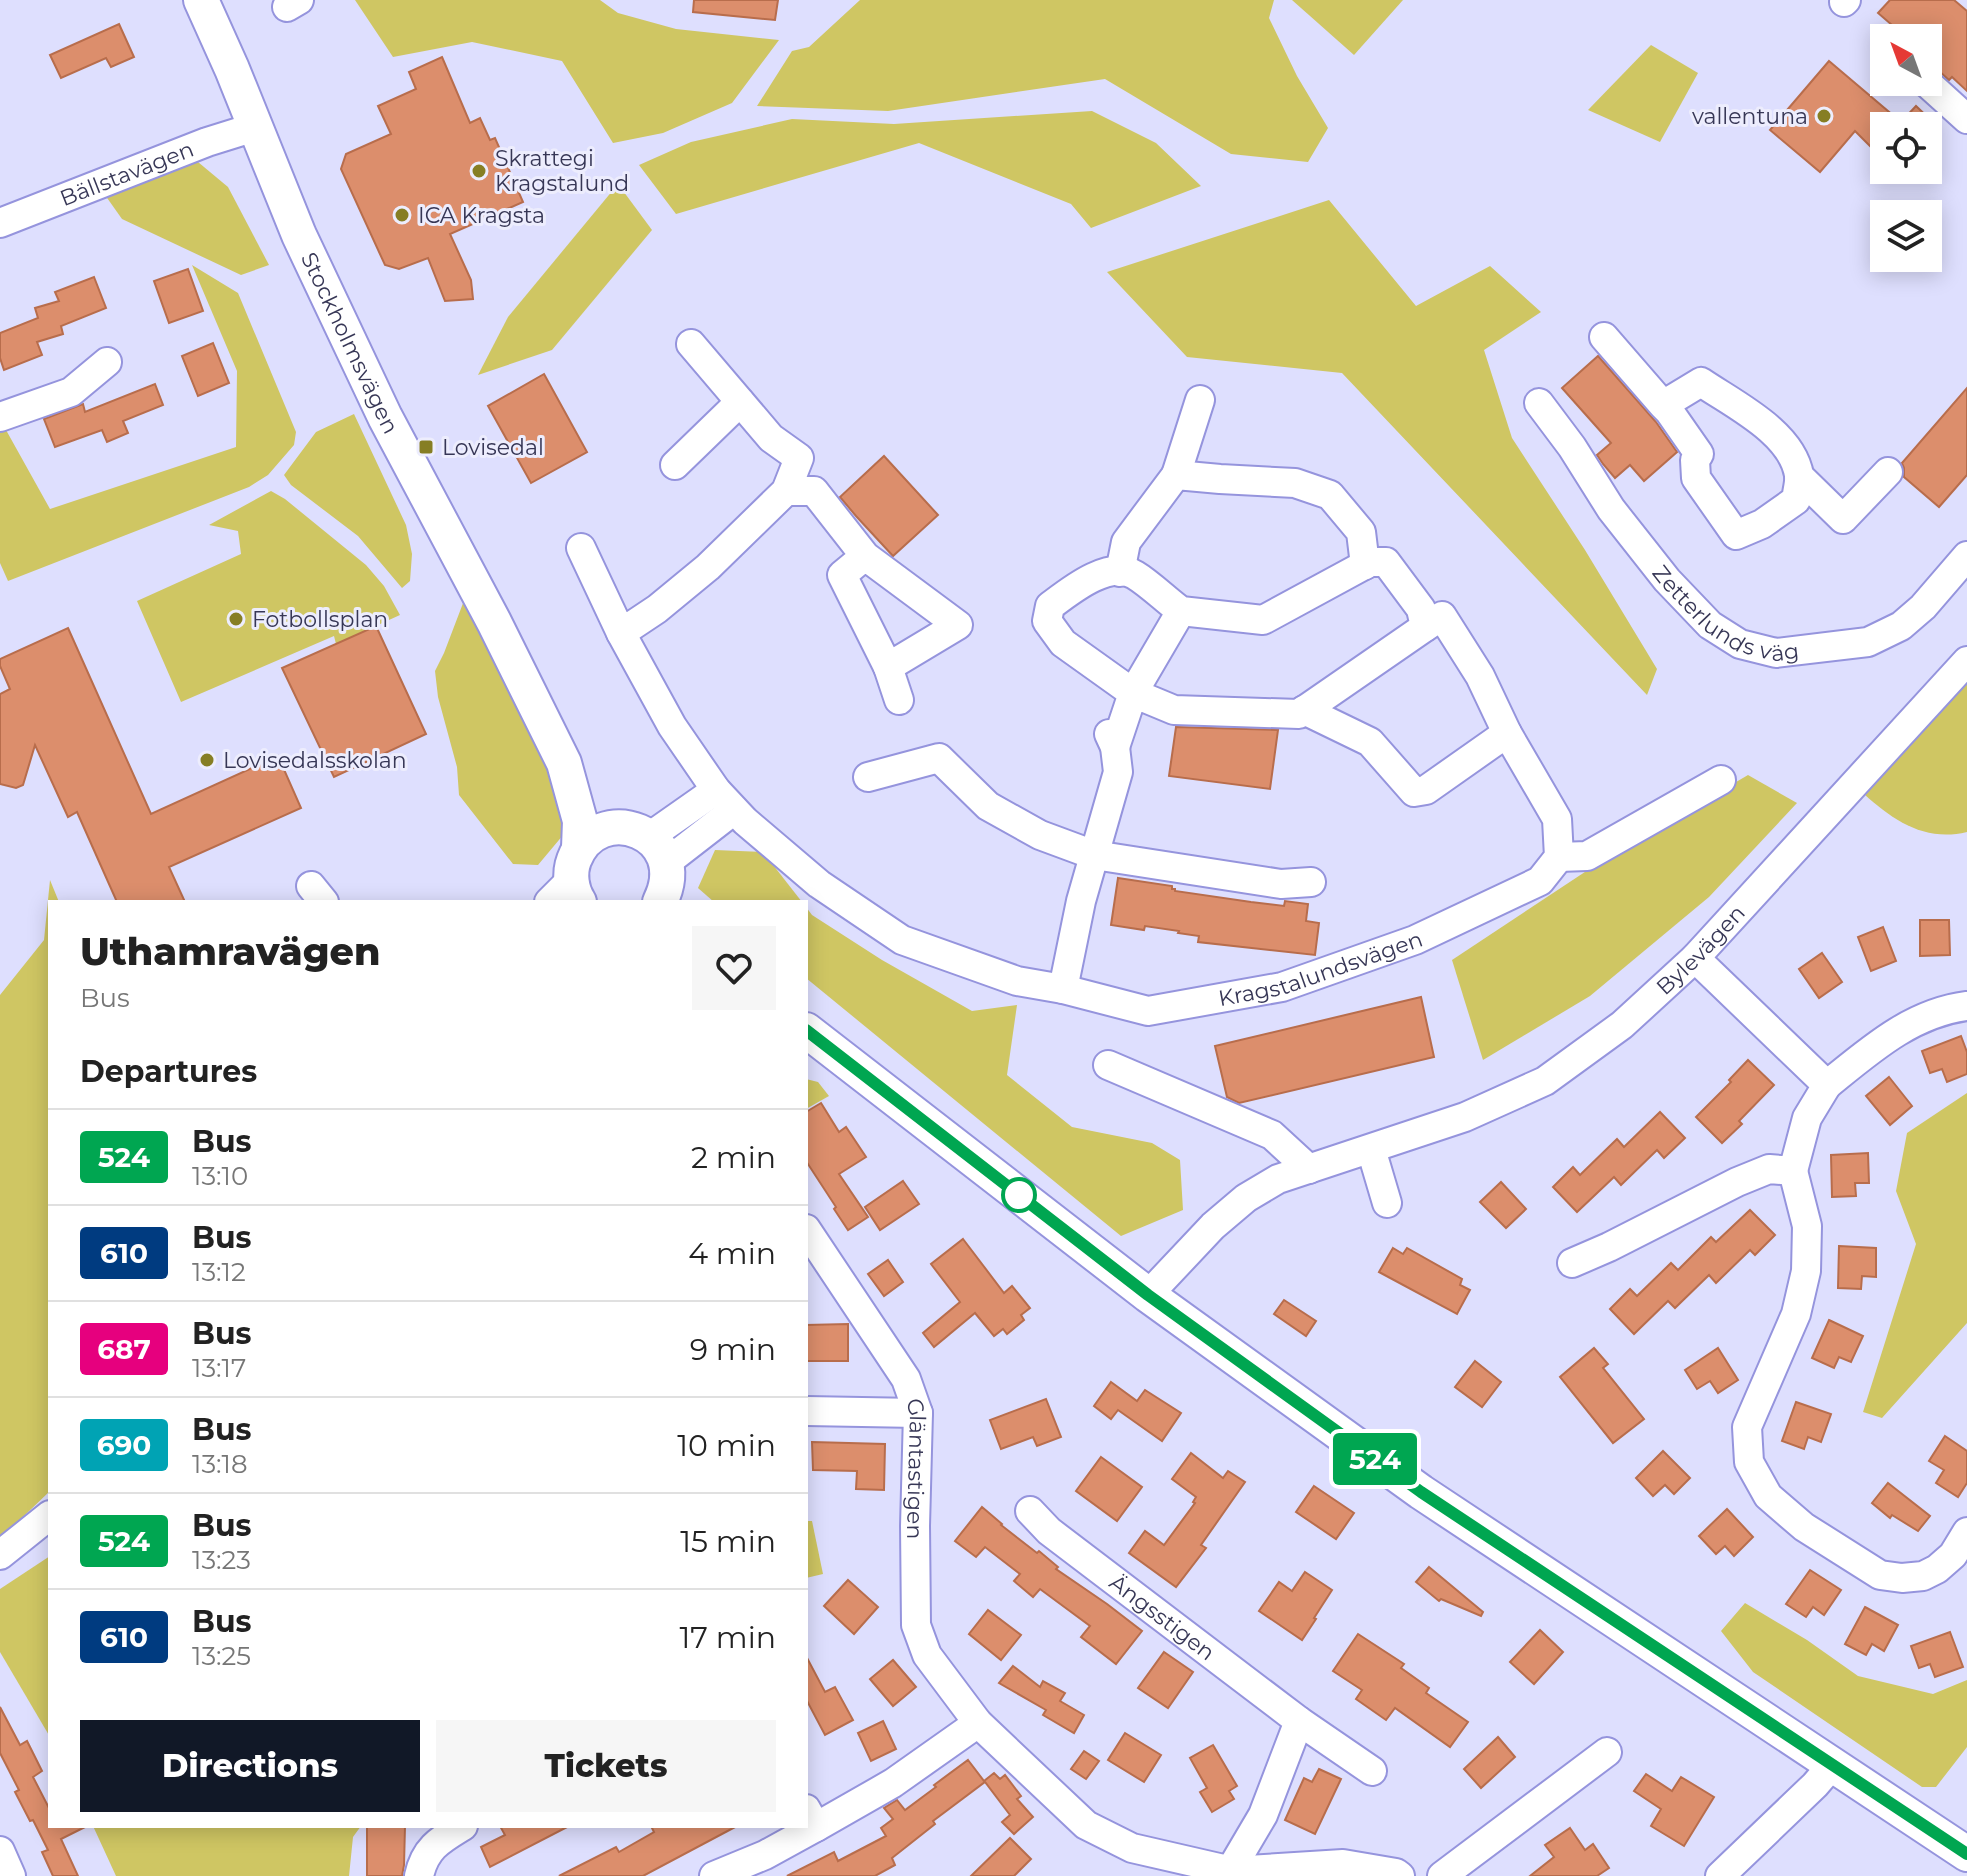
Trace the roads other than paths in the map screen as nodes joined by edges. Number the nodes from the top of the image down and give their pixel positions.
1 (201, 0) edge
2 (1942, 96) edge
3 (1967, 119) edge
4 (255, 127) junction
5 (0, 223) edge
6 (1604, 337) dead end
7 (691, 344) dead end
8 (107, 362) dead end
9 (1200, 400) dead end
10 (740, 402) junction
11 (1539, 403) dead end
12 (1663, 405) junction
13 (0, 417) edge
14 (675, 465) dead end
15 (1888, 472) dead end
16 (1176, 475) junction
17 (1799, 476) junction
18 (786, 491) junction
19 (581, 548) dead end
20 (865, 556) junction
21 (1967, 556) edge
22 (1365, 565) junction
23 (1120, 572) junction
24 (1181, 611) junction
25 (1425, 627) junction
26 (621, 633) junction
27 (1967, 661) edge
28 (888, 667) junction
29 (1133, 693) junction
30 (899, 700) dead end
31 (1304, 710) junction
32 (1507, 733) junction
33 (564, 763) junction
34 (868, 777) dead end
35 (1721, 780) dead end
36 (725, 800) junction
37 (1094, 855) junction
38 (1559, 857) junction
39 (657, 870) edge
40 (1311, 882) dead end
41 (570, 883) edge
42 (1695, 958) junction
43 (1063, 989) junction
44 (1967, 1006) edge
45 (808, 1032) edge
46 (1108, 1065) dead end
47 (1827, 1085) junction
48 (1371, 1149) junction
49 (1309, 1169) junction
50 (1793, 1171) junction
51 (1387, 1203) dead end
52 (808, 1232) edge
53 (1572, 1263) dead end
54 (1148, 1295) junction
55 (808, 1411) edge
56 (918, 1413) junction
57 (1030, 1511) dead end
58 (48, 1517) edge
59 (1967, 1532) edge
60 (0, 1555) edge
61 (1299, 1721) junction
62 (978, 1723) junction
63 (1607, 1752) dead end
64 (1833, 1764) junction
65 (1372, 1771) dead end
66 (811, 1818) edge
67 (460, 1828) edge
68 (802, 1828) edge
69 (0, 1851) edge
70 (1967, 1854) edge
71 (770, 1865) edge
72 (1229, 1874) edge
73 (11, 1876) edge
74 (419, 1876) edge
75 (714, 1876) edge
76 (1400, 1876) edge
77 (1442, 1876) edge
78 (1720, 1876) edge

1 - 4 main road, Stockholmsvägen
2 - 3 street
4 - 5 street, Bällstavägen
4 - 33 main road, Stockholmsvägen
6 - 12 street
7 - 10 street
8 - 13 street
9 - 16 street
10 - 14 street
10 - 18 street
11 - 21 street, Zetterlunds väg
12 - 17 street
12 - 17 street
15 - 17 street
16 - 22 street
16 - 23 street
18 - 20 street
18 - 26 street
19 - 26 street, Kragstalundsvägen
20 - 28 street
20 - 28 street
22 - 24 street
22 - 25 street
23 - 24 street
23 - 29 street
24 - 29 street
25 - 31 street
25 - 32 street
26 - 36 street, Kragstalundsvägen
27 - 42 street, Bylevägen
28 - 30 street
29 - 31 street
29 - 37 street
31 - 32 street
32 - 38 street
33 - 39 main road, Stockholmsvägen
33 - 41 main road, Stockholmsvägen
34 - 37 street
35 - 38 street
36 - 39 street
36 - 43 street, Kragstalundsvägen
37 - 40 street
37 - 43 street
38 - 43 street, Kragstalundsvägen
39 - 41 main road
42 - 47 street
42 - 48 street, Bylevägen
44 - 47 street
45 - 54 main road
46 - 49 street
47 - 50 street
48 - 49 street, Bylevägen
48 - 51 street
49 - 54 street, Bylevägen
50 - 53 street
50 - 59 street
52 - 56 street, Gläntastigen
54 - 64 main road
55 - 56 street
56 - 62 street, Gläntastigen
57 - 61 street, Ängsstigen
58 - 60 street
61 - 65 street, Ängsstigen
61 - 72 street
62 - 66 street
62 - 72 street, Gläntastigen
63 - 77 street
64 - 70 main road
64 - 78 street
67 - 74 street
68 - 71 street
69 - 73 street
71 - 75 street
72 - 76 street, Gläntastigen

